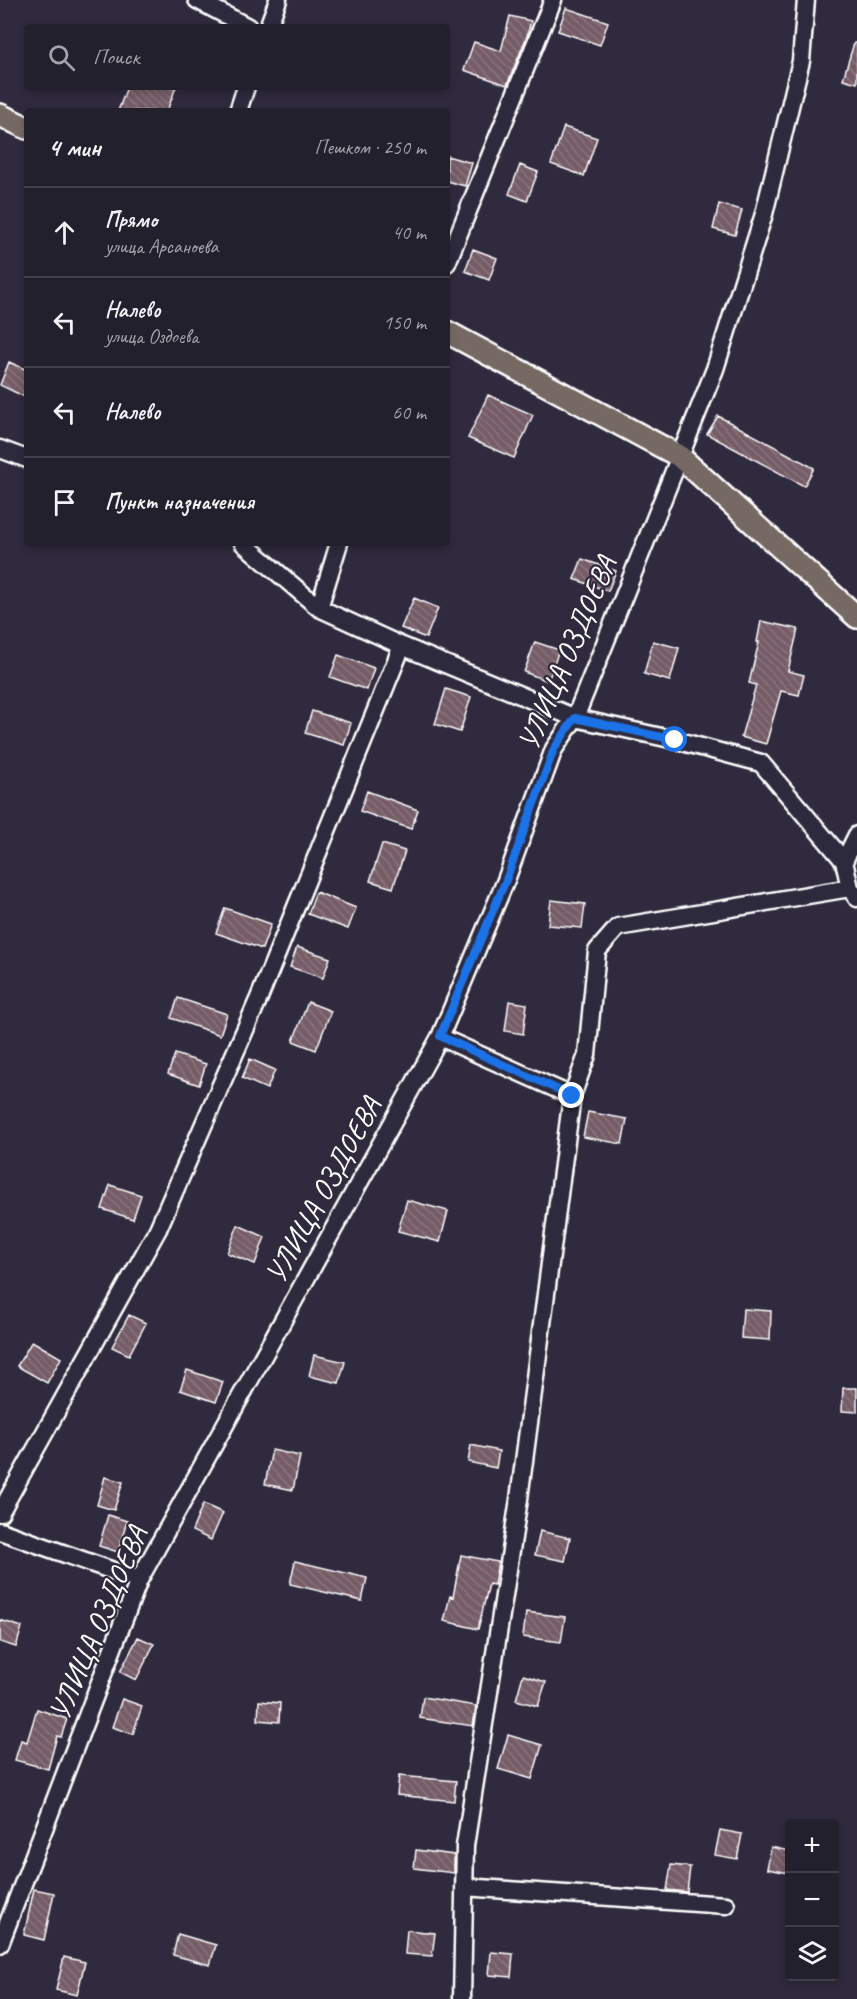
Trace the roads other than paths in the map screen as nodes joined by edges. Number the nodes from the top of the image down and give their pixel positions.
1 (197, 0) edge
2 (278, 0) edge
3 (553, 0) edge
4 (806, 0) edge
5 (242, 24) edge
6 (269, 24) edge
7 (245, 90) edge
8 (239, 108) edge
9 (0, 115) edge
10 (24, 127) edge
11 (450, 253) edge
12 (450, 334) edge
13 (0, 449) edge
14 (679, 456) junction
15 (24, 458) edge
16 (247, 546) edge
17 (338, 546) edge
18 (319, 608) junction
19 (857, 617) edge
20 (402, 646) junction
21 (575, 718) junction
22 (857, 835) edge
23 (844, 861) junction
24 (853, 893) edge
25 (440, 1036) junction
26 (572, 1096) junction
27 (0, 1514) edge
28 (0, 1531) edge
29 (139, 1581) junction
30 (464, 1887) junction
31 (726, 1905) dead end
32 (0, 1944) edge
33 (462, 1999) edge

1 - 5 street
2 - 6 street
3 - 11 street
4 - 14 street, УЛИЦА ОЗДОЕВА
7 - 8 street
9 - 10 main road
12 - 14 main road
13 - 15 street
14 - 19 main road
14 - 21 street, УЛИЦА ОЗДОЕВА
16 - 18 street
17 - 18 street
18 - 20 street
20 - 21 street
20 - 27 street
21 - 23 street
21 - 25 street, УЛИЦА ОЗДОЕВА
22 - 23 street
23 - 24 street
24 - 26 street
25 - 26 street
25 - 29 street, УЛИЦА ОЗДОЕВА
26 - 30 street
28 - 29 street
29 - 32 street, УЛИЦА ОЗДОЕВА
30 - 31 street
30 - 33 street

